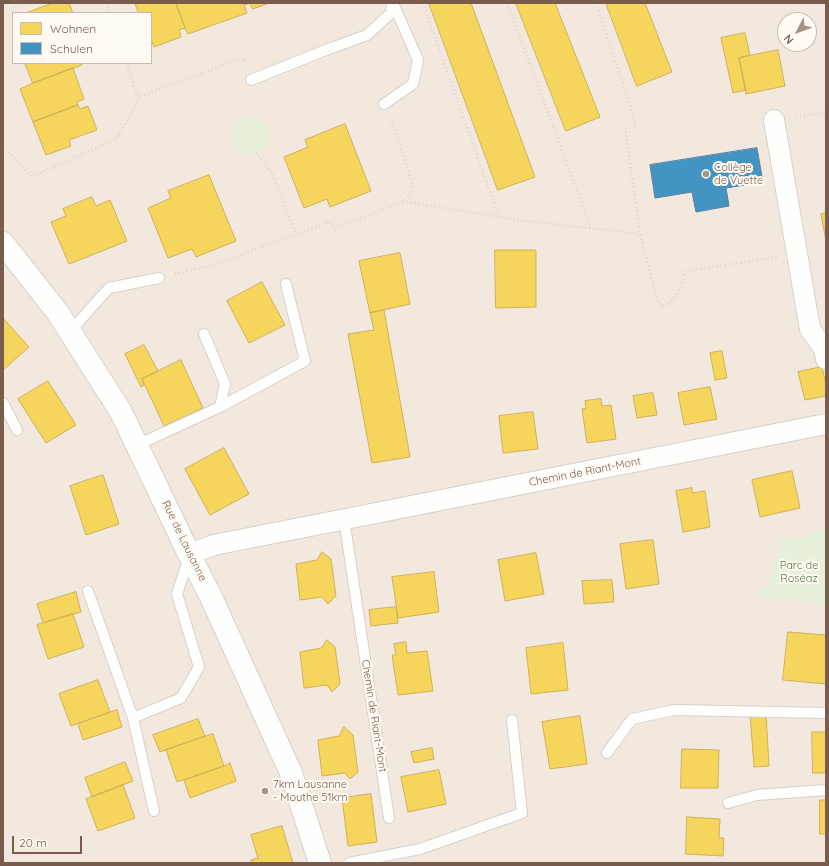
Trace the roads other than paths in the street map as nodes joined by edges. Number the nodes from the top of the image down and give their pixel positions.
1 (393, 3) edge
2 (251, 80) road end
3 (384, 104) road end
4 (774, 120) road end
5 (3, 243) edge
6 (159, 278) road end
7 (286, 284) dead end
8 (70, 332) junction
9 (204, 334) dead end
10 (826, 359) edge
11 (3, 403) edge
12 (220, 407) junction
13 (826, 424) edge
14 (17, 430) dead end
15 (137, 445) junction
16 (344, 519) junction
17 (189, 554) junction
18 (88, 591) dead end
19 (826, 713) edge
20 (133, 718) junction
21 (512, 720) dead end
22 (607, 753) dead end
23 (826, 790) edge
24 (728, 803) dead end
25 (154, 811) dead end
26 (389, 818) dead end
27 (320, 863) edge
28 (349, 863) edge

1 - 2 lane
1 - 3 lane
4 - 10 street
5 - 8 street, Rue de Lausanne
6 - 8 lane
7 - 12 lane
8 - 15 street, Rue de Lausanne
9 - 12 lane
11 - 14 lane
12 - 15 lane
13 - 16 street, Chemin de Riant-Mont
15 - 17 street, Rue de Lausanne
16 - 17 street, Chemin de Riant-Mont
16 - 26 lane, Chemin de Riant-Mont
17 - 20 lane
17 - 27 street, Rue de Lausanne
18 - 20 lane
19 - 22 lane
20 - 25 lane
21 - 28 lane
23 - 24 lane

